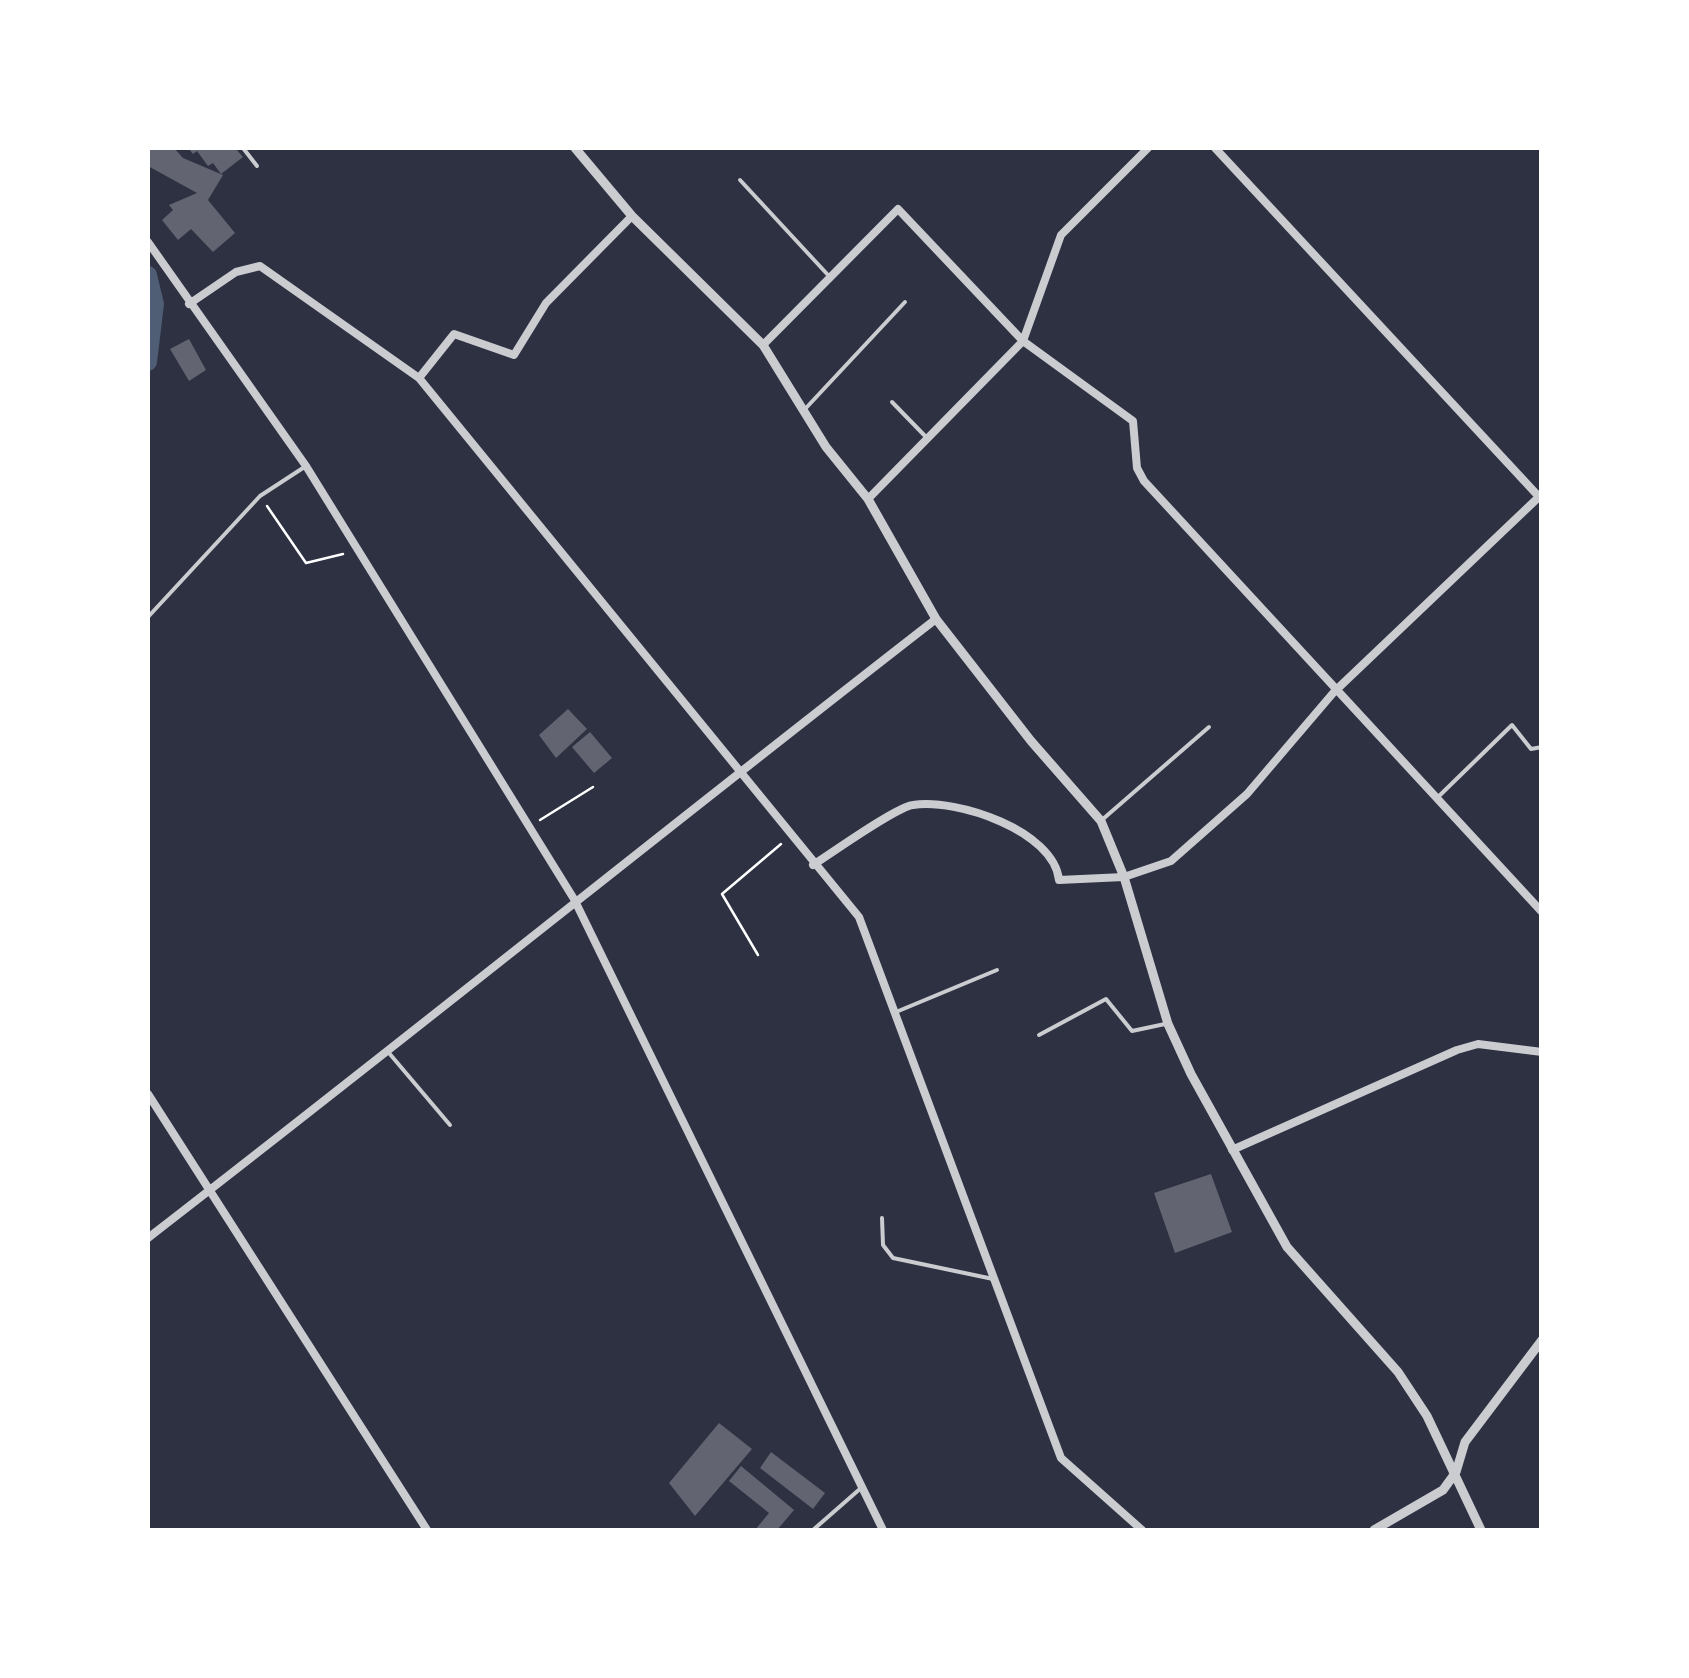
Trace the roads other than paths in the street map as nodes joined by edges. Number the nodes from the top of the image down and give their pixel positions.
1 (243, 148) edge
2 (575, 148) edge
3 (1148, 148) edge
4 (1216, 148) edge
5 (257, 166) dead end
6 (740, 180) dead end
7 (632, 216) junction
8 (148, 242) edge
9 (828, 275) junction
10 (905, 302) dead end
11 (190, 304) junction
12 (1023, 341) junction
13 (763, 345) junction
14 (419, 378) junction
15 (892, 402) dead end
16 (803, 410) junction
17 (926, 437) junction
18 (306, 466) junction
19 (1541, 497) edge
20 (868, 499) junction
21 (148, 616) edge
22 (936, 619) junction
23 (1334, 692) junction
24 (1210, 727) dead end
25 (1542, 747) edge
26 (738, 772) junction
27 (1435, 800) junction
28 (1102, 821) junction
29 (814, 865) junction
30 (1124, 877) junction
31 (574, 899) junction
32 (1542, 912) edge
33 (997, 970) dead end
34 (896, 1012) junction
35 (1168, 1024) junction
36 (1038, 1035) dead end
37 (1542, 1052) edge
38 (389, 1053) junction
39 (148, 1094) edge
40 (450, 1125) dead end
41 (1232, 1150) junction
42 (209, 1191) junction
43 (882, 1218) dead end
44 (148, 1238) edge
45 (997, 1280) junction
46 (1542, 1340) edge
47 (1456, 1472) junction
48 (861, 1488) junction
49 (427, 1530) edge
50 (813, 1530) edge
51 (883, 1530) edge
52 (1142, 1530) edge
53 (1374, 1530) edge
54 (1481, 1530) edge

1 - 5 lane
2 - 7 street
3 - 12 street
4 - 19 street
6 - 9 lane
7 - 13 street
7 - 14 street
8 - 11 street
9 - 12 street
9 - 13 street
10 - 16 lane
11 - 14 street
11 - 18 street
12 - 17 street
12 - 23 street
13 - 16 street
14 - 26 street
15 - 17 lane
16 - 20 street
17 - 20 street
18 - 21 lane
18 - 31 street
19 - 23 street
20 - 22 street
22 - 26 street
22 - 28 street
23 - 27 street
23 - 30 street
24 - 28 lane
25 - 27 lane
26 - 29 street
26 - 31 street
27 - 32 street
28 - 30 street
29 - 30 street
29 - 34 street
30 - 35 street
31 - 38 street
31 - 48 street
33 - 34 lane
34 - 45 street
35 - 36 lane
35 - 41 street
37 - 41 street
38 - 40 lane
38 - 42 street
39 - 42 street
41 - 47 street
42 - 44 street
42 - 49 street
43 - 45 lane
45 - 52 street
46 - 47 street
47 - 53 street
47 - 54 street
48 - 50 lane
48 - 51 street

